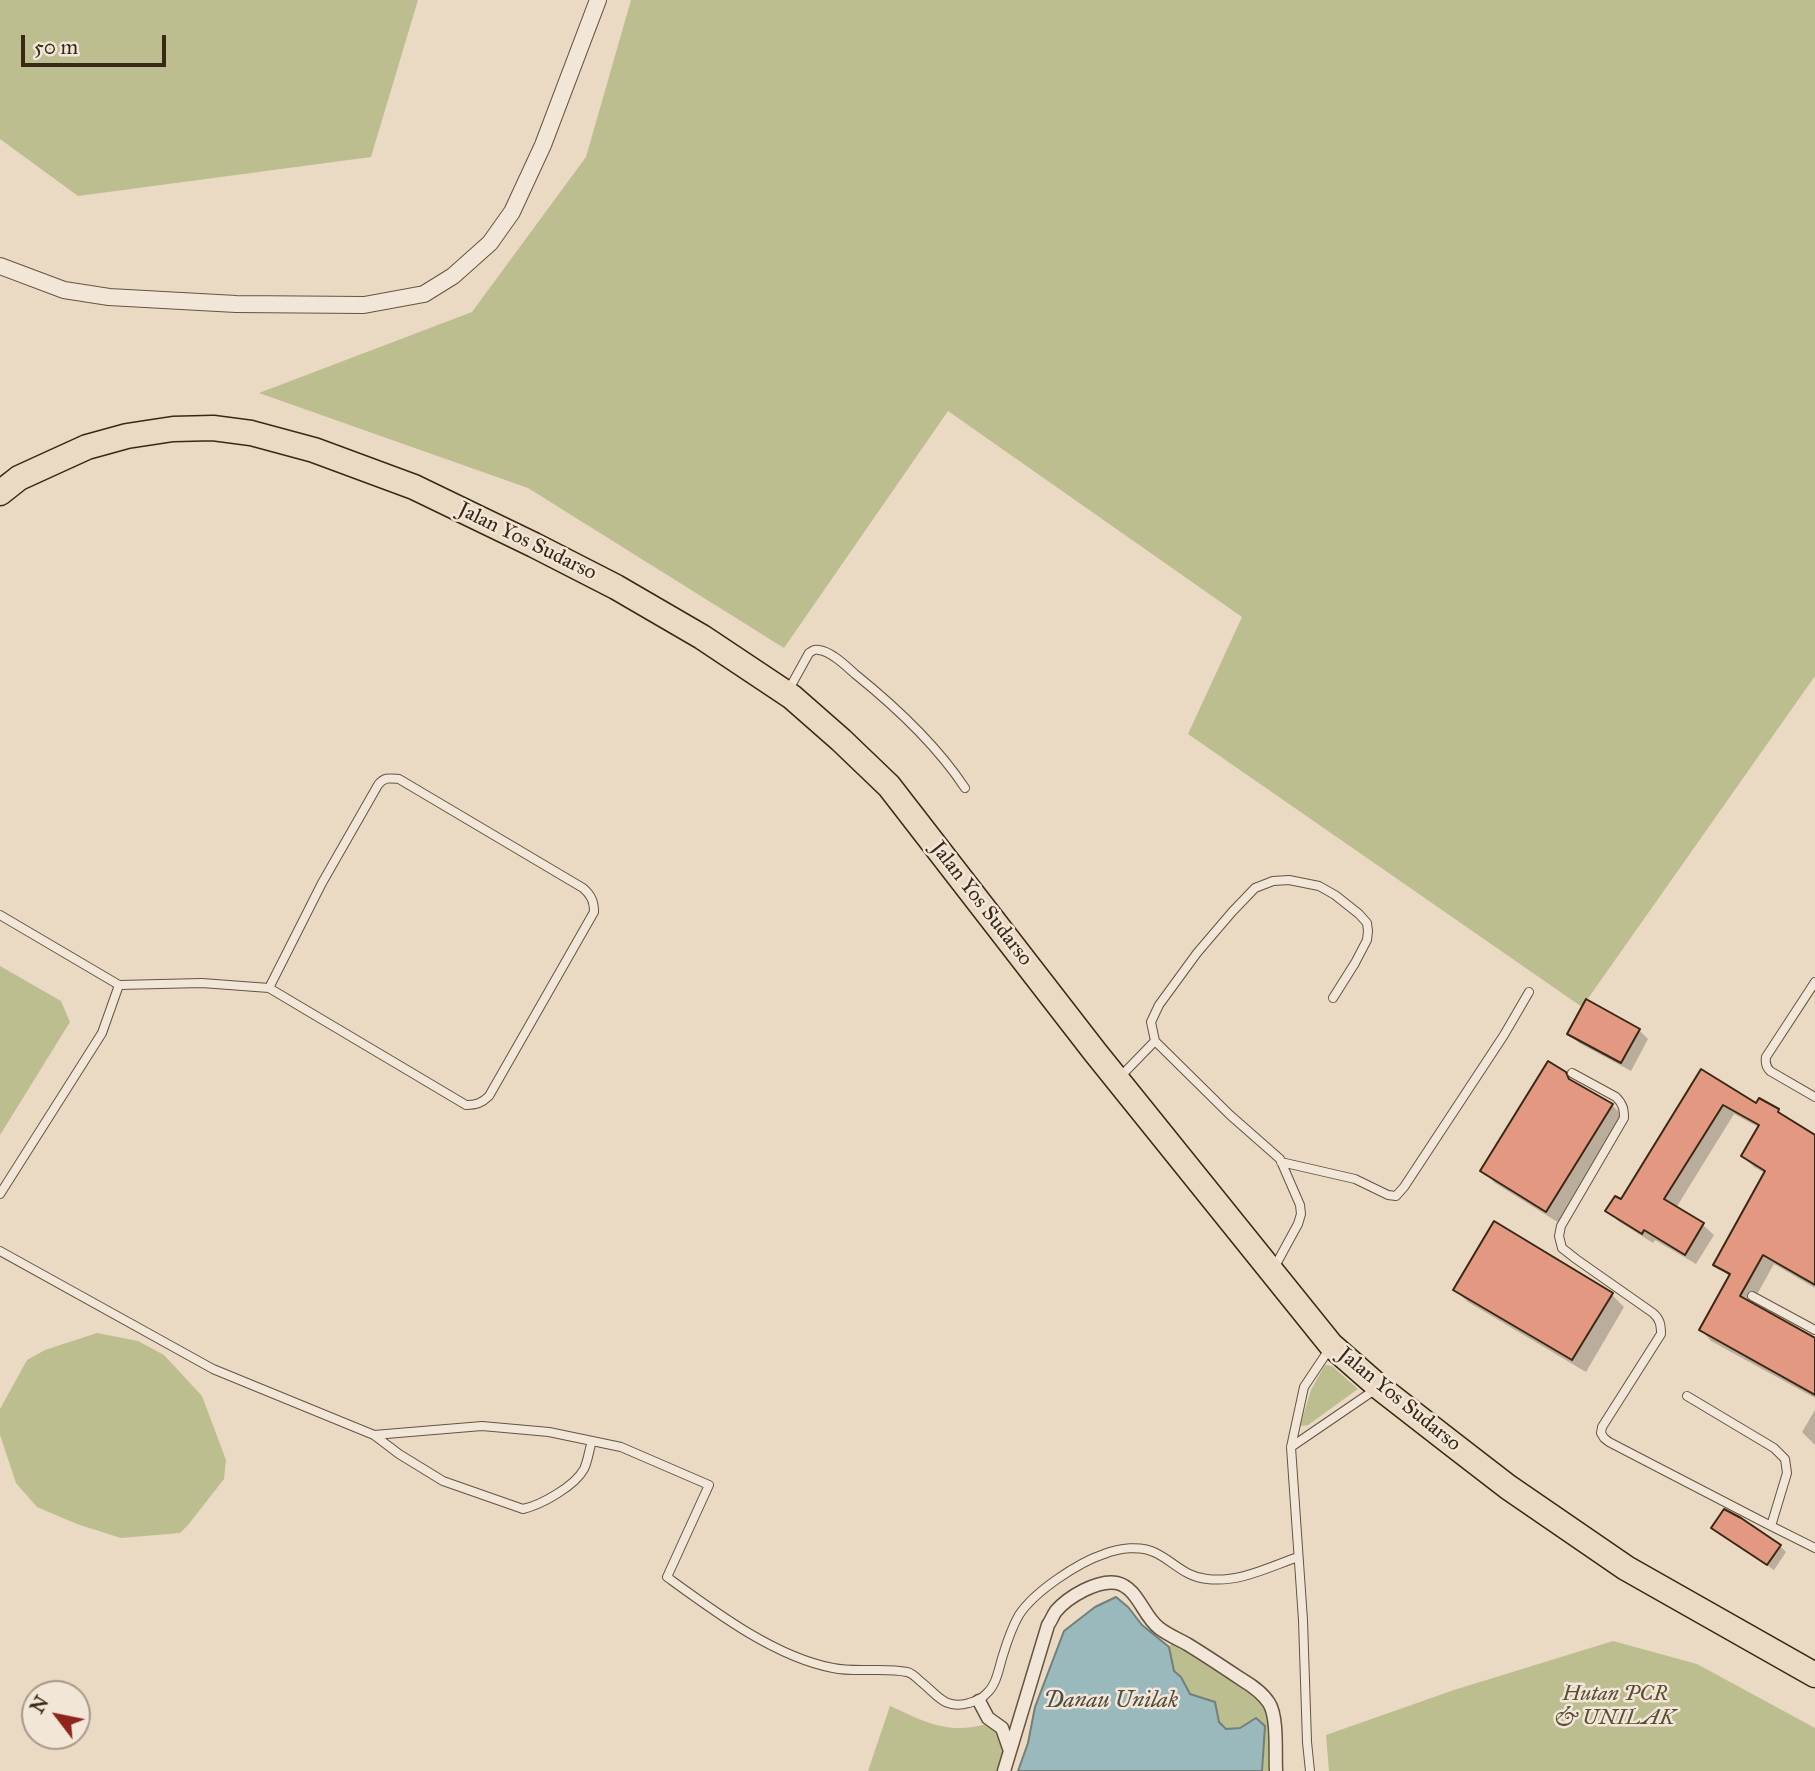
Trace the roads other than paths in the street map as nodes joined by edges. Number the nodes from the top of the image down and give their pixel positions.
1 (598, 0) edge
2 (0, 266) edge
3 (0, 493) edge
4 (787, 694) junction
5 (965, 788) dead end
6 (0, 915) edge
7 (1815, 982) edge
8 (119, 985) junction
9 (269, 988) junction
10 (1529, 992) dead end
11 (1333, 998) dead end
12 (1154, 1041) junction
13 (1572, 1073) dead end
14 (1117, 1079) junction
15 (1815, 1097) edge
16 (1281, 1161) junction
17 (0, 1194) edge
18 (0, 1251) edge
19 (1272, 1270) junction
20 (1752, 1296) dead end
21 (1815, 1330) edge
22 (1332, 1345) junction
23 (1379, 1387) junction
24 (1687, 1396) dead end
25 (374, 1435) junction
26 (592, 1441) junction
27 (1291, 1447) junction
28 (1771, 1526) junction
29 (1815, 1548) edge
30 (1298, 1557) junction
31 (1815, 1675) edge
32 (979, 1701) junction
33 (1010, 1751) junction
34 (1004, 1771) edge
35 (1276, 1771) edge
36 (1310, 1771) edge

1 - 2 street
3 - 4 main road, Jalan Yos Sudarso
4 - 5 lane
4 - 14 main road, Jalan Yos Sudarso
6 - 8 lane
7 - 15 lane
8 - 9 lane
8 - 17 lane
9 - 9 lane
10 - 16 lane
11 - 12 lane
12 - 14 lane
12 - 16 lane
13 - 28 lane
14 - 19 main road, Jalan Yos Sudarso
16 - 19 lane
18 - 25 lane
19 - 22 main road, Jalan Yos Sudarso
20 - 21 lane
22 - 23 main road, Jalan Yos Sudarso
22 - 27 lane
23 - 27 lane
23 - 31 main road, Jalan Yos Sudarso
24 - 28 lane
25 - 26 lane
25 - 26 lane
26 - 32 lane
27 - 30 lane
28 - 29 lane
30 - 32 lane
30 - 36 lane
32 - 33 street
33 - 34 street
33 - 35 street

